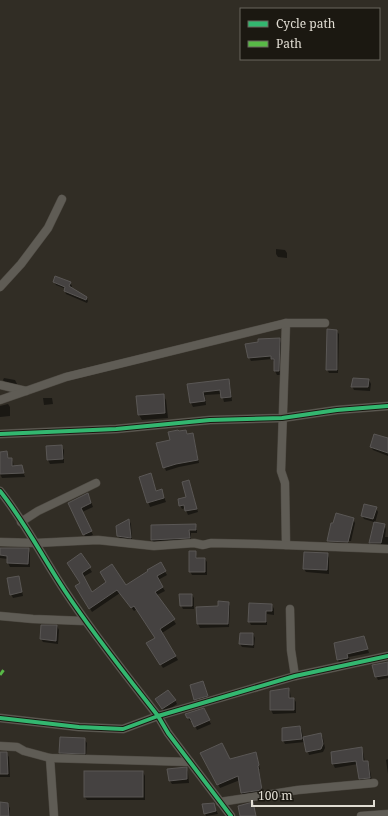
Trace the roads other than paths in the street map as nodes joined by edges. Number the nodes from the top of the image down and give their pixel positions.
1 (62, 199) dead end
2 (0, 287) edge
3 (286, 323) junction
4 (325, 323) dead end
5 (0, 385) edge
6 (26, 391) junction
7 (0, 400) edge
8 (388, 406) edge
9 (282, 418) junction
10 (0, 434) edge
11 (96, 483) dead end
12 (0, 491) edge
13 (21, 522) junction
14 (0, 542) edge
15 (36, 543) junction
16 (286, 545) junction
17 (388, 549) edge
18 (290, 610) dead end
19 (0, 616) edge
20 (84, 621) junction
21 (388, 656) edge
22 (295, 676) junction
23 (158, 716) junction
24 (0, 718) edge
25 (0, 746) edge
26 (50, 758) junction
27 (190, 762) junction
28 (374, 783) dead end
29 (220, 802) junction
30 (388, 814) edge
31 (228, 815) edge
32 (54, 816) edge
33 (362, 816) edge

1 - 2 street
3 - 4 street
3 - 6 street
3 - 9 street
5 - 6 street
6 - 7 street
8 - 9 street
9 - 10 street
9 - 16 street
11 - 13 street
12 - 13 street
13 - 15 street
14 - 15 street
15 - 16 street
15 - 20 street
16 - 17 street
18 - 22 street
19 - 20 street
20 - 23 street
21 - 22 street
22 - 23 street
23 - 24 street
23 - 27 street
25 - 26 street
26 - 27 street
26 - 32 street
27 - 29 street
28 - 29 street
29 - 31 street
30 - 33 street

